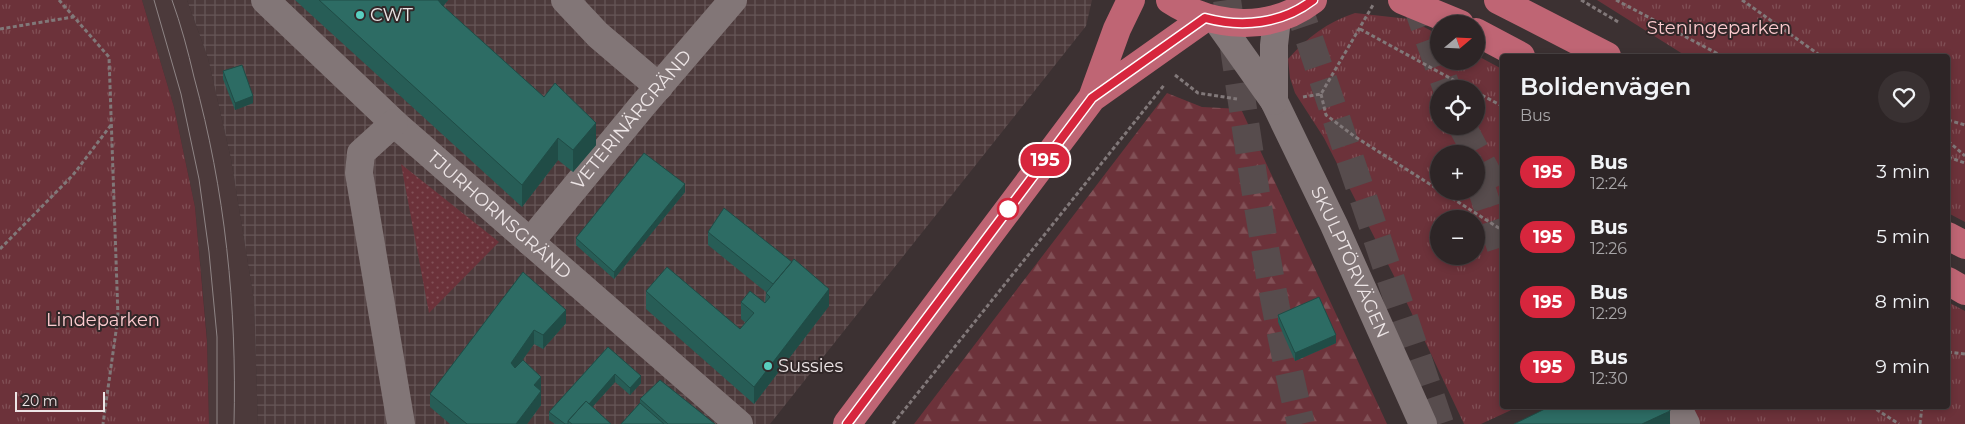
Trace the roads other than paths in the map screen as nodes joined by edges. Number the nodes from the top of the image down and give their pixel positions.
1 (265, 0) edge
2 (565, 0) edge
3 (734, 0) edge
4 (1132, 0) edge
5 (1170, 0) edge
6 (1313, 0) edge
7 (1402, 0) edge
8 (1498, 0) edge
9 (1438, 15) edge
10 (1277, 19) junction
11 (1211, 20) junction
12 (1485, 37) edge
13 (1517, 54) edge
14 (1604, 54) edge
15 (659, 87) junction
16 (1092, 98) junction
17 (1274, 101) junction
18 (394, 123) junction
19 (1950, 237) edge
20 (530, 242) junction
21 (1965, 245) edge
22 (1950, 282) edge
23 (1965, 291) edge
24 (1678, 409) edge
25 (401, 424) edge
26 (739, 424) edge
27 (847, 424) edge
28 (1423, 424) edge
29 (1686, 424) edge

1 - 18 street, TJURHORNSGRÄND
2 - 15 street
3 - 15 street, VETERINÄRGRÄND
4 - 16 main road
5 - 11 main road
6 - 10 main road
7 - 9 main road
8 - 14 main road
10 - 11 main road
10 - 17 street, SKULPTÖRVÄGEN
11 - 16 main road
11 - 17 street, SKULPTÖRVÄGEN
12 - 13 main road
15 - 20 street, VETERINÄRGRÄND
16 - 27 main road
17 - 28 street, SKULPTÖRVÄGEN
18 - 20 street, TJURHORNSGRÄND
18 - 25 street
19 - 21 main road
20 - 26 street, TJURHORNSGRÄND
22 - 23 main road
24 - 29 street

